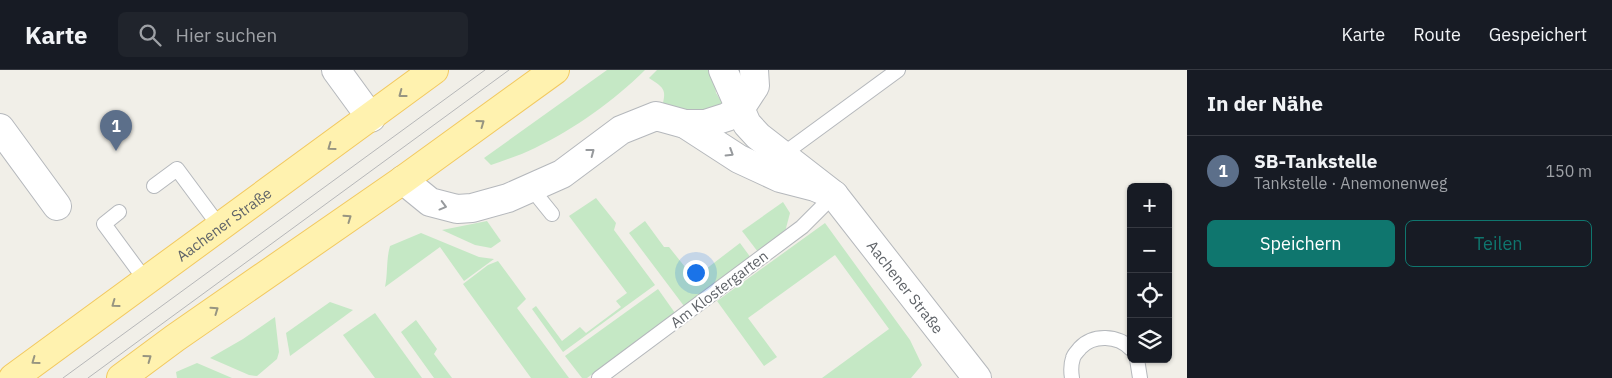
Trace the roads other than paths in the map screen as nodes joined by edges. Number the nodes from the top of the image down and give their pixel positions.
1 (336, 70) edge
2 (434, 70) edge
3 (555, 70) edge
4 (723, 70) edge
5 (754, 70) edge
6 (898, 70) edge
7 (740, 109) junction
8 (371, 118) junction
9 (684, 124) junction
10 (0, 128) edge
11 (782, 155) junction
12 (403, 180) junction
13 (154, 186) dead end
14 (531, 188) junction
15 (834, 195) junction
16 (57, 206) dead end
17 (119, 212) dead end
18 (552, 214) dead end
19 (220, 227) junction
20 (146, 281) junction
21 (1127, 346) edge
22 (1138, 363) edge
23 (12, 378) edge
24 (121, 378) edge
25 (599, 378) edge
26 (977, 378) edge
27 (1072, 378) edge
28 (1140, 378) edge

1 - 8 street
2 -> 8 main road, Aachener Straße
12 -> 3 main road
4 - 7 street, Aachener Straße
5 - 7 street
6 - 11 lane
7 - 9 street
7 - 11 street, Aachener Straße
8 -> 19 main road, Aachener Straße
14 -> 9 street
9 -> 15 street
10 - 16 street
11 - 15 street, Aachener Straße
12 -> 14 street
24 -> 12 main road
13 - 19 lane
14 - 18 lane
15 - 25 lane, Am Klostergarten
15 - 26 street, Aachener Straße
17 - 20 lane
19 - 20 main road, Aachener Straße
20 -> 23 main road, Aachener Straße
21 - 27 lane
22 - 28 lane

